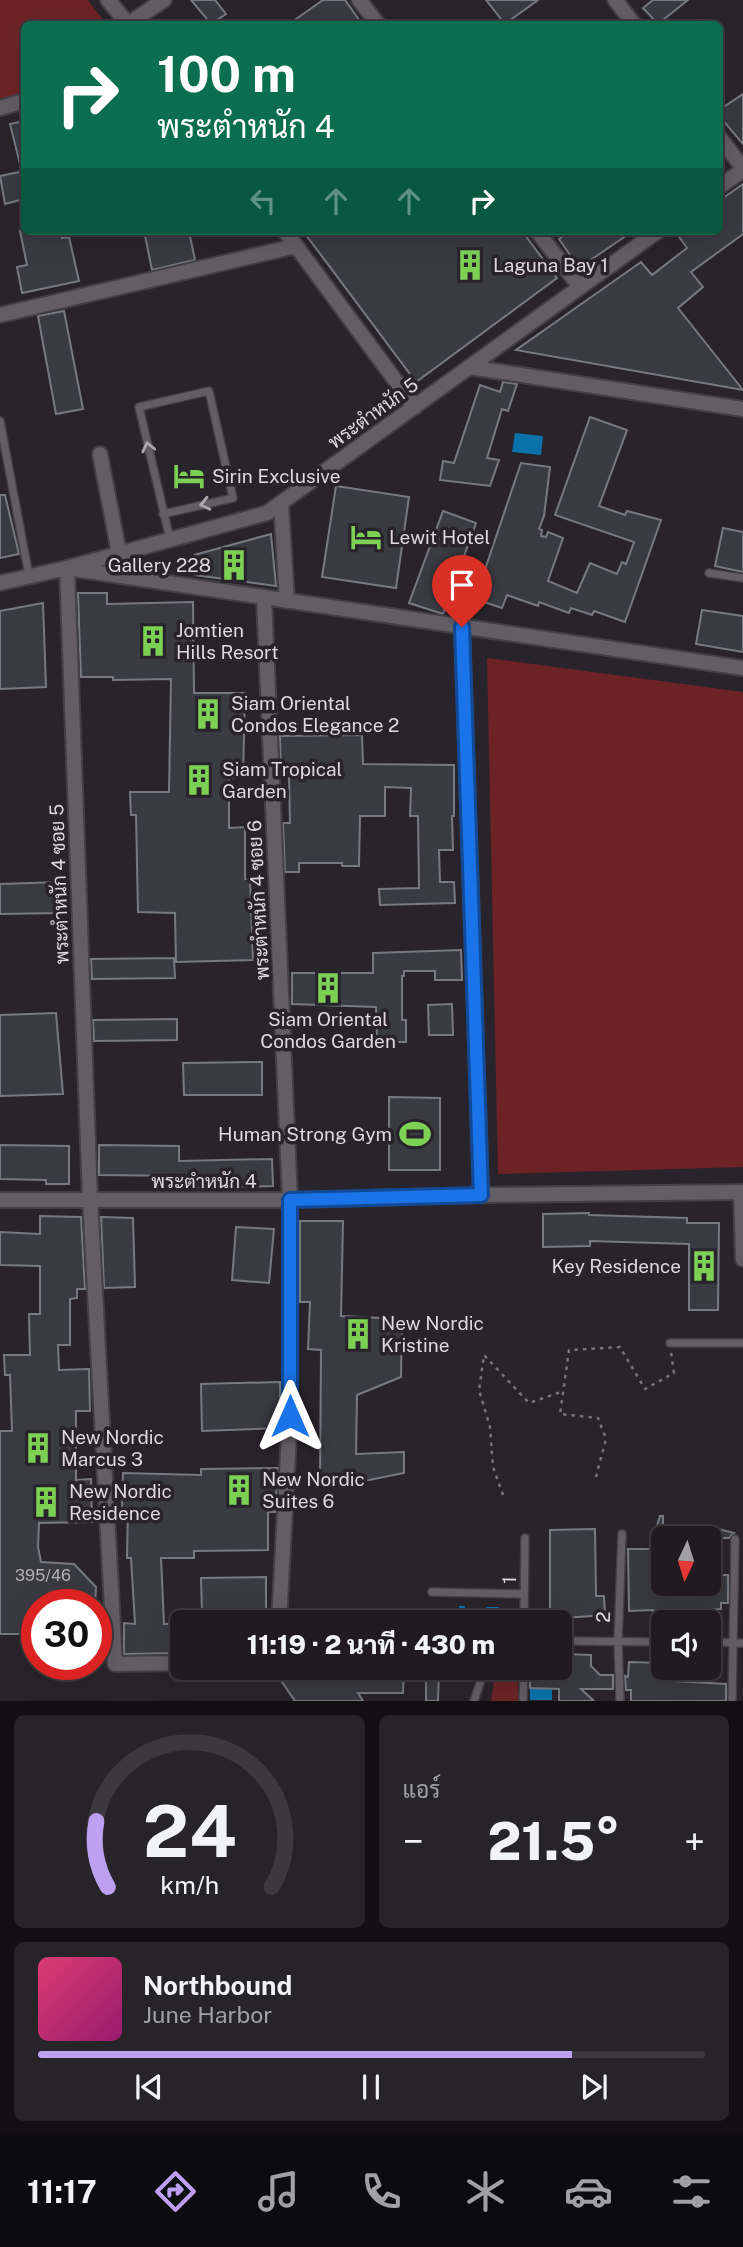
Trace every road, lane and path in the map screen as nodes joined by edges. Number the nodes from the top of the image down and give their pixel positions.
1 (108, 0) edge
2 (164, 0) edge
3 (359, 0) edge
4 (615, 0) edge
5 (126, 21) edge
6 (132, 21) edge
7 (376, 21) edge
8 (632, 21) edge
9 (21, 102) edge
10 (0, 107) edge
11 (723, 142) edge
12 (743, 169) edge
13 (723, 184) edge
14 (288, 235) edge
15 (540, 235) edge
16 (652, 235) edge
17 (296, 246) junction
18 (580, 287) junction
19 (0, 315) edge
20 (469, 367) junction
21 (415, 407) junction
22 (743, 409) edge
23 (0, 421) edge
24 (100, 454) dead end
25 (281, 503) junction
26 (163, 514) junction
27 (170, 539) junction
28 (119, 553) junction
29 (67, 568) junction
30 (709, 573) dead end
31 (29, 577) junction
32 (743, 578) edge
33 (0, 583) edge
34 (264, 598) junction
35 (286, 601) junction
36 (462, 627) junction
37 (743, 668) edge
38 (742, 1192) edge
39 (481, 1195) junction
40 (90, 1199) junction
41 (0, 1200) edge
42 (290, 1200) junction
43 (742, 1220) edge
44 (743, 1259) edge
45 (670, 1343) joint
46 (743, 1343) edge
47 (564, 1391) junction
48 (596, 1477) dead end
49 (503, 1494) dead end
50 (622, 1534) dead end
51 (525, 1538) dead end
52 (735, 1539) dead end
53 (432, 1592) dead end
54 (524, 1594) junction
55 (280, 1610) edge
56 (524, 1610) edge
57 (114, 1640) joint
58 (618, 1641) junction
59 (572, 1642) edge
60 (651, 1642) edge
61 (721, 1643) edge
62 (732, 1643) junction
63 (743, 1643) edge
64 (170, 1663) edge
65 (481, 1680) edge
66 (524, 1680) edge
67 (474, 1701) edge
68 (523, 1701) edge
69 (620, 1701) edge
70 (732, 1701) edge

1 - 5 street
2 - 6 street
3 - 7 street
4 - 8 street
9 - 10 street
11 - 12 street
12 - 13 street
14 - 17 street
15 - 18 street
16 - 18 street, พระตำหนัก 5
17 - 19 street
17 - 21 street
18 - 20 street, พระตำหนัก 5
20 - 21 street, พระตำหนัก 5
20 - 22 street
21 - 25 street, พระตำหนัก 5
23 - 31 lane
24 - 28 street
25 - 27 street, พระตำหนัก 5
25 - 35 street
26 -> 26 lane
26 - 27 lane
27 - 28 street, พระตำหนัก 5
28 - 29 street, พระตำหนัก 5
29 - 31 street, พระตำหนัก 5
29 - 34 street
29 - 40 street, พระตำหนัก 4 ซอย 5
30 - 32 lane
31 - 33 street, พระตำหนัก 5
34 - 35 street
34 - 42 street, พระตำหนัก 4 ซอย 6
35 - 36 street
36 - 37 street
36 - 39 street
38 - 39 street, พระตำหนัก 4
38 - 43 street
39 - 42 street, พระตำหนัก 4
40 - 41 street, พระตำหนัก 4
40 - 42 street, พระตำหนัก 4
40 - 57 street, พระตำหนัก 4 ซอย 5
42 - 55 street, พระตำหนัก 4 ซอย 6
43 - 44 street
45 - 46 lane
45 - 47 path
47 - 48 path
47 - 49 path
50 - 58 lane, 2
51 - 54 lane, 1
52 - 62 lane
53 - 54 lane
54 - 56 lane, 1
57 - 64 street
58 - 59 lane
58 - 60 lane
58 - 69 lane, 2
61 - 62 lane
62 - 63 lane
62 - 70 lane
65 - 67 lane
66 - 68 lane

